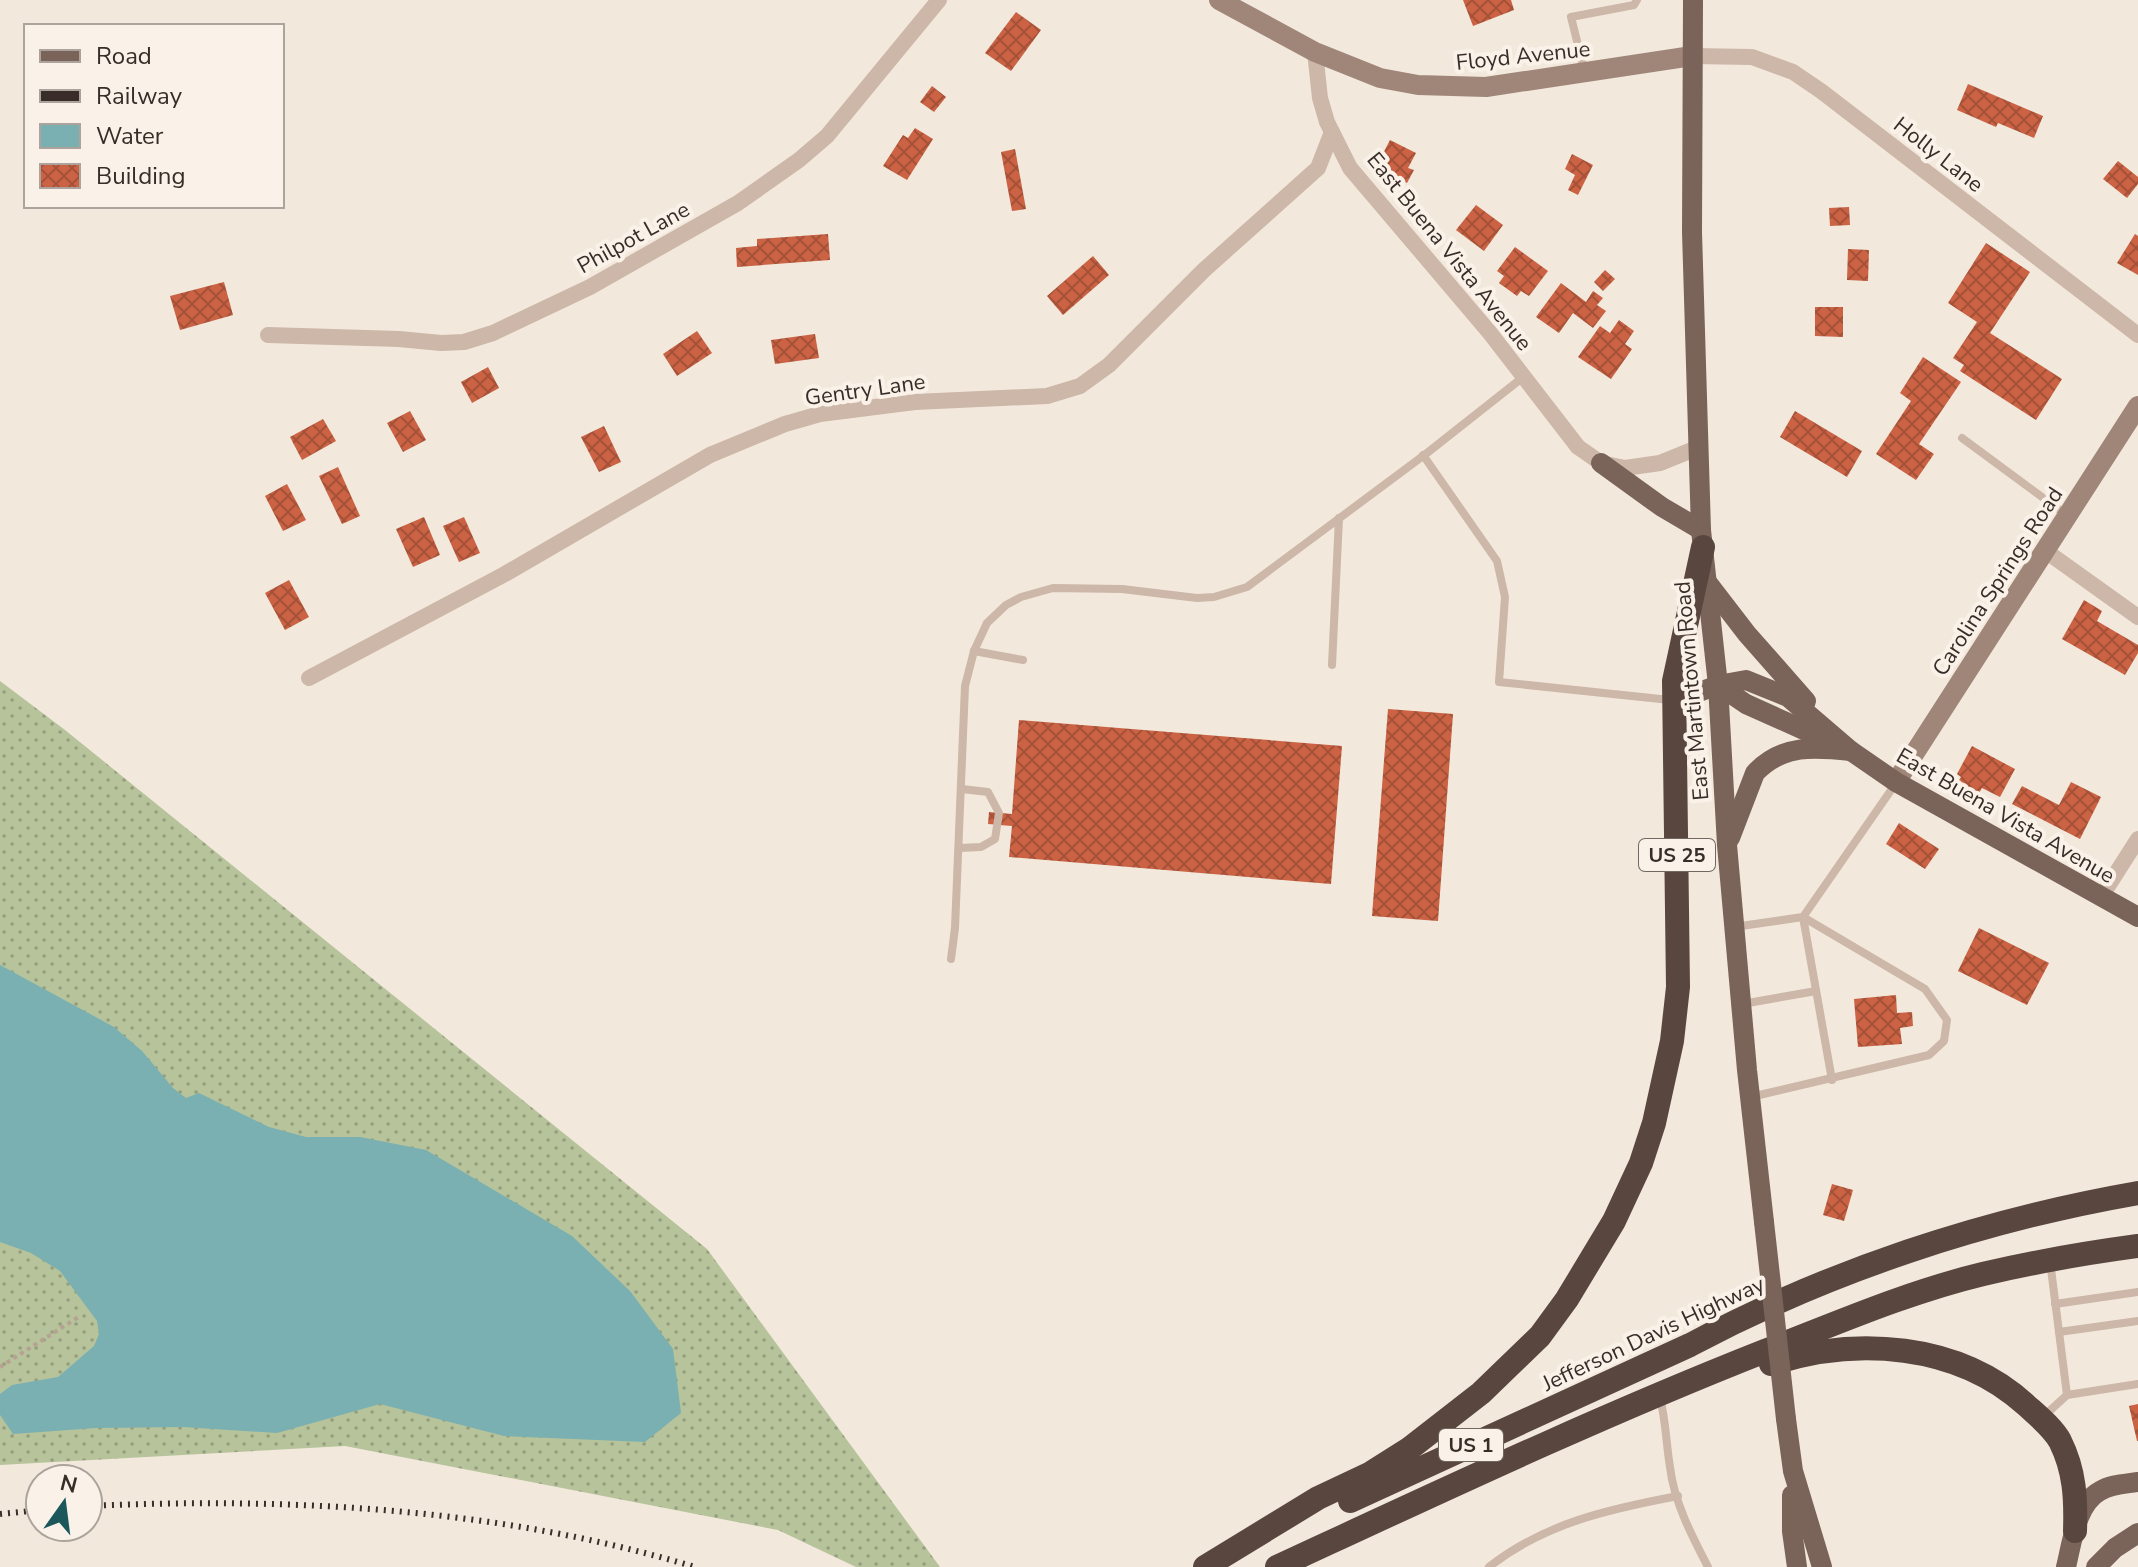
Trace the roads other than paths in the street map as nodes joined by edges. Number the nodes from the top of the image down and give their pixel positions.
1 (939, 0) edge
2 (1219, 0) edge
3 (1637, 0) edge
4 (1693, 0) edge
5 (1315, 52) junction
6 (1692, 56) junction
7 (1585, 73) junction
8 (1332, 132) junction
9 (268, 335) dead end
10 (2138, 335) edge
11 (1522, 378) junction
12 (2138, 406) edge
13 (1962, 438) dead end
14 (1697, 448) junction
15 (1423, 455) junction
16 (1601, 463) junction
17 (2069, 517) junction
18 (1339, 518) junction
19 (1702, 538) junction
20 (2047, 552) junction
21 (1707, 582) junction
22 (2138, 617) edge
23 (974, 651) junction
24 (1023, 660) dead end
25 (1332, 665) dead end
26 (309, 678) dead end
27 (1718, 685) junction
28 (1675, 701) junction
29 (1851, 751) junction
30 (1896, 782) junction
31 (962, 789) junction
32 (2138, 839) edge
33 (1727, 845) junction
34 (959, 848) junction
35 (2101, 897) junction
36 (1803, 917) junction
37 (2138, 917) edge
38 (1734, 927) junction
39 (951, 959) dead end
40 (1816, 991) junction
41 (1741, 1004) junction
42 (1832, 1080) junction
43 (1750, 1097) junction
44 (2138, 1193) edge
45 (2138, 1246) edge
46 (2050, 1260) junction
47 (2138, 1292) edge
48 (2055, 1304) junction
49 (2138, 1321) edge
50 (2059, 1332) junction
51 (2138, 1384) edge
52 (1664, 1391) junction
53 (2067, 1395) junction
54 (2040, 1419) junction
55 (1793, 1471) junction
56 (2138, 1482) edge
57 (1678, 1496) junction
58 (2075, 1531) junction
59 (2138, 1533) edge
60 (1206, 1567) edge
61 (1277, 1567) edge
62 (1489, 1567) edge
63 (1708, 1567) edge
64 (1797, 1567) edge
65 (1822, 1567) edge
66 (2066, 1567) edge
67 (2096, 1567) edge

1 - 9 street, Philpot Lane
2 - 5 main road
3 - 7 lane
4 - 6 main road, East Martintown Road / US 25
5 - 7 main road, Floyd Avenue
5 - 8 street, East Buena Vista Avenue
6 - 7 main road, Floyd Avenue
6 - 10 street, Holly Lane
6 - 14 main road, East Martintown Road / US 25
8 - 11 street, East Buena Vista Avenue
8 - 26 street, Gentry Lane
11 - 15 lane
11 - 16 street, East Buena Vista Avenue
12 - 17 main road, Carolina Springs Road
13 - 17 lane
14 - 16 street
14 - 19 main road, East Martintown Road / US 25
15 - 18 lane
15 - 28 lane
16 - 19 main road
17 - 20 main road, Carolina Springs Road
18 - 23 lane
18 - 25 lane
19 - 21 main road, East Martintown Road / US 25
19 - 28 highway, US 25
20 - 22 street
20 - 30 main road, Carolina Springs Road
21 - 27 main road, East Martintown Road / US 25
21 - 29 main road
23 - 24 lane
23 - 31 lane
27 - 28 main road, East Buena Vista Avenue
27 - 29 main road, East Buena Vista Avenue
27 - 33 main road, East Martintown Road / US 25
28 - 60 highway, US 25
29 - 30 main road, East Buena Vista Avenue
29 - 33 main road
30 - 35 main road, East Buena Vista Avenue
30 - 36 lane
31 - 34 lane
31 - 34 lane
32 - 35 street
33 - 38 main road, East Martintown Road / US 25
34 - 39 lane
35 - 37 main road, East Buena Vista Avenue
36 - 38 lane
36 - 40 lane
36 - 42 lane
38 - 41 main road, East Martintown Road / US 25
40 - 41 lane
40 - 42 lane
41 - 43 main road, East Martintown Road / US 25
42 - 43 lane
43 - 55 main road, East Martintown Road / US 25, bridge
44 - 60 highway, Jefferson Davis Highway / US 1
45 - 46 highway, US 1
46 - 48 lane
46 - 52 highway, US 1
47 - 48 lane
48 - 50 lane
49 - 50 lane
50 - 53 lane
51 - 53 lane
52 - 54 highway
52 - 57 lane
52 - 61 highway, US 1
53 - 54 lane
54 - 58 highway
55 - 64 main road, East Martintown Road
55 - 65 main road, East Martintown Road / US 25
56 - 58 main road
57 - 62 lane
57 - 63 lane
58 - 66 main road
59 - 67 main road

